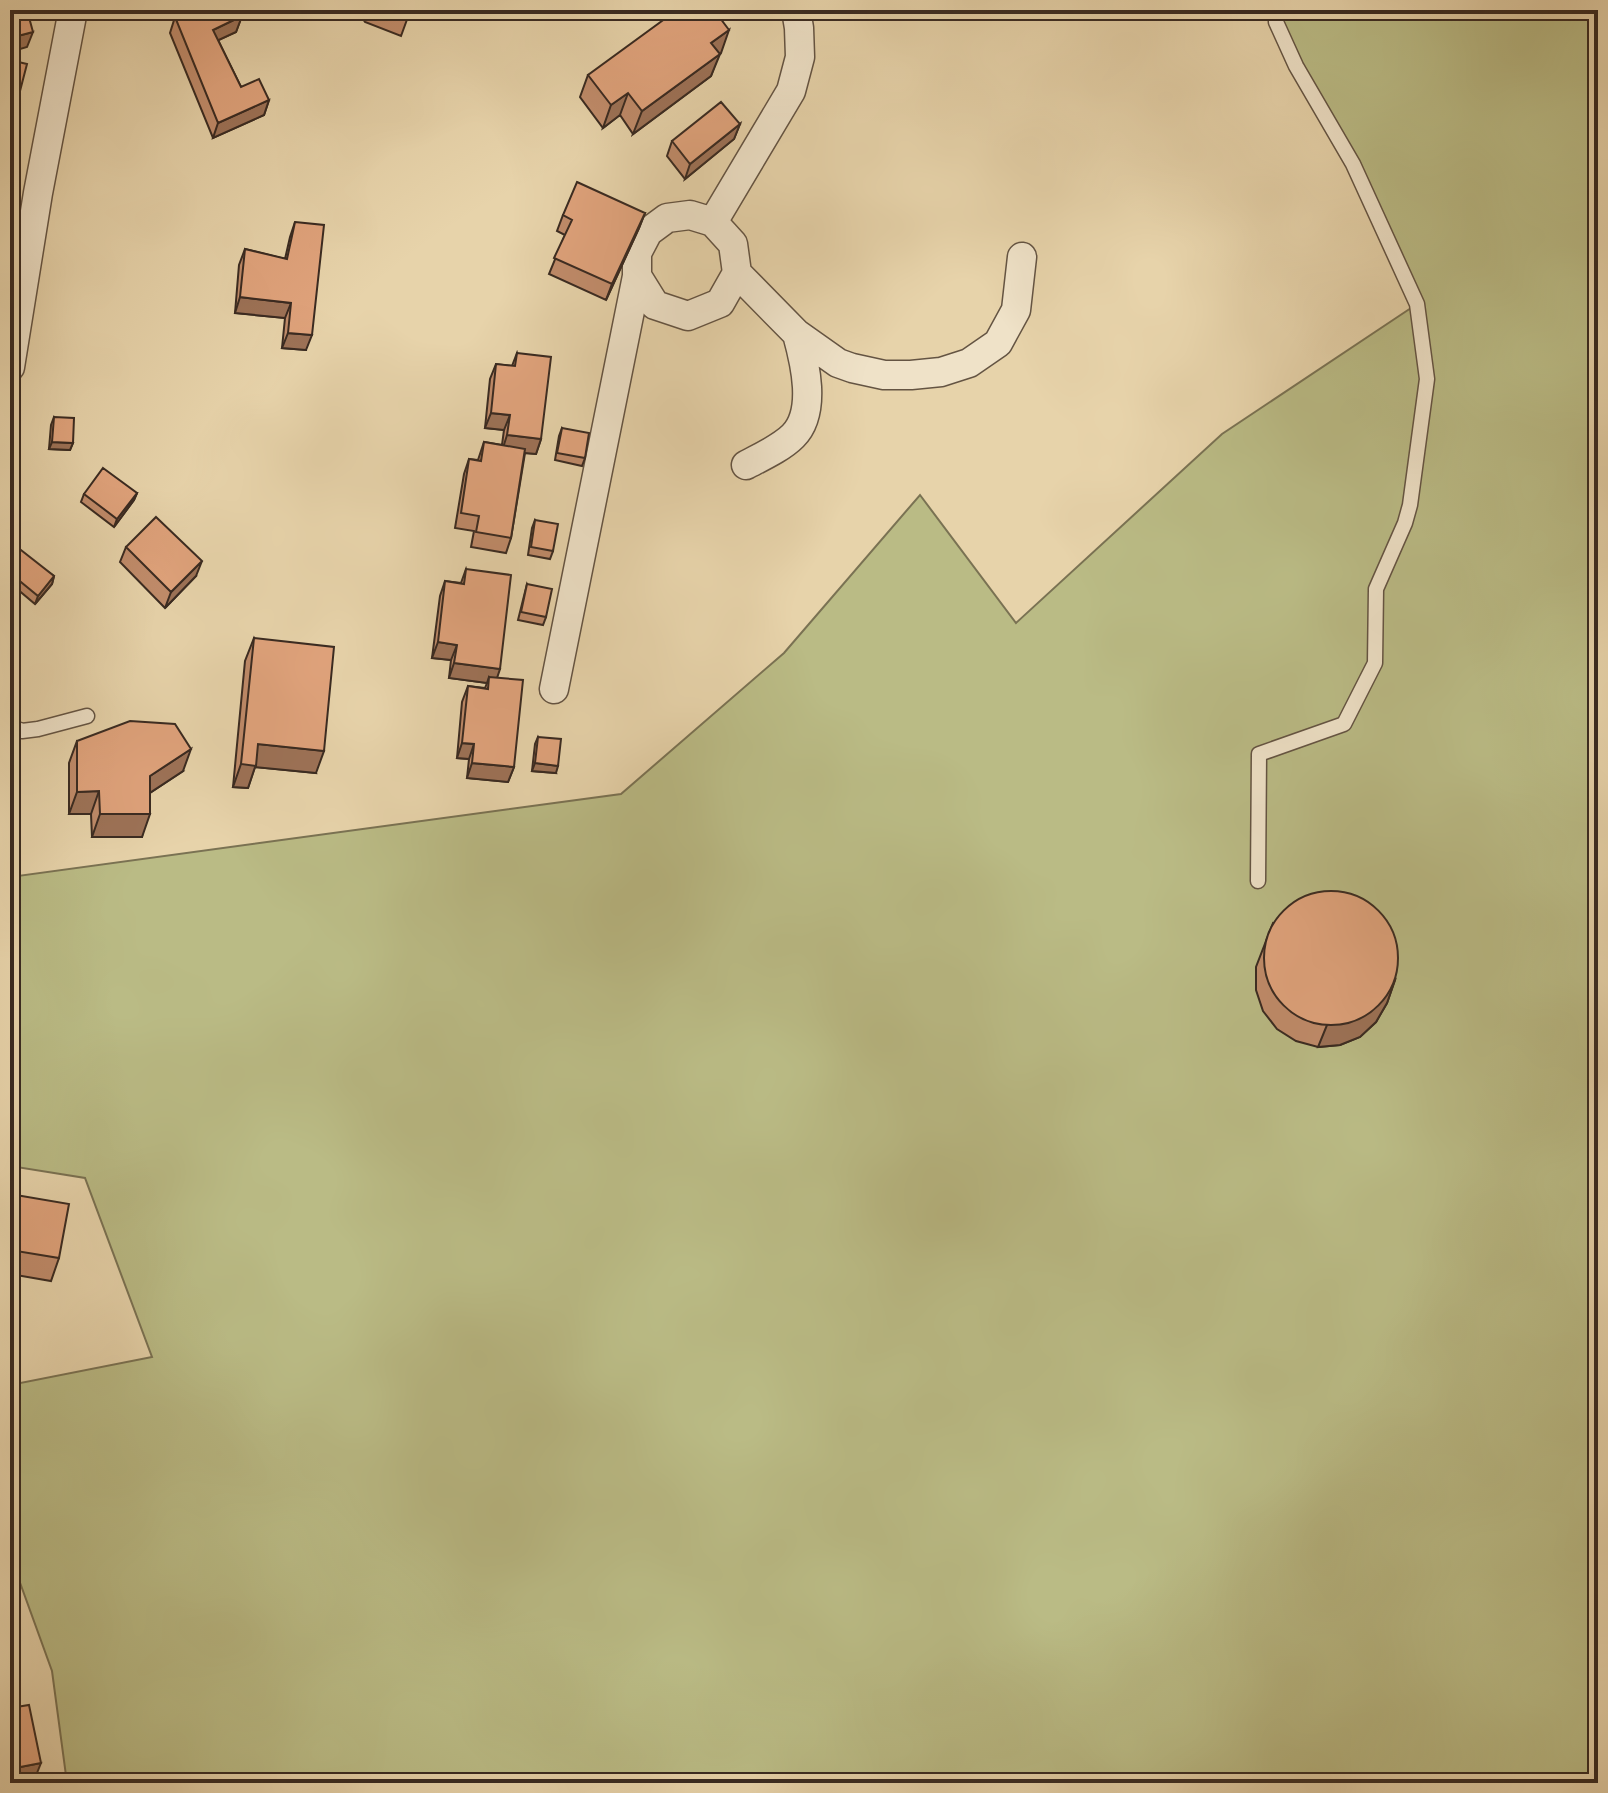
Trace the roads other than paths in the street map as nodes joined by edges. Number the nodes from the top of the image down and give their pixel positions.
1 (73, 10) edge
2 (796, 10) edge
3 (1276, 10) edge
4 (713, 222) junction
5 (1022, 257) dead end
6 (737, 273) junction
7 (637, 276) junction
8 (797, 334) junction
9 (10, 367) edge
10 (746, 465) dead end
11 (554, 689) dead end
12 (87, 716) dead end
13 (10, 726) edge
14 (1258, 881) dead end

1 - 9 street
2 - 4 street
3 - 14 lane
4 - 6 street
4 - 7 street
5 - 8 street
6 - 7 street
6 - 8 street
7 - 11 street
8 - 10 street
12 - 13 lane

